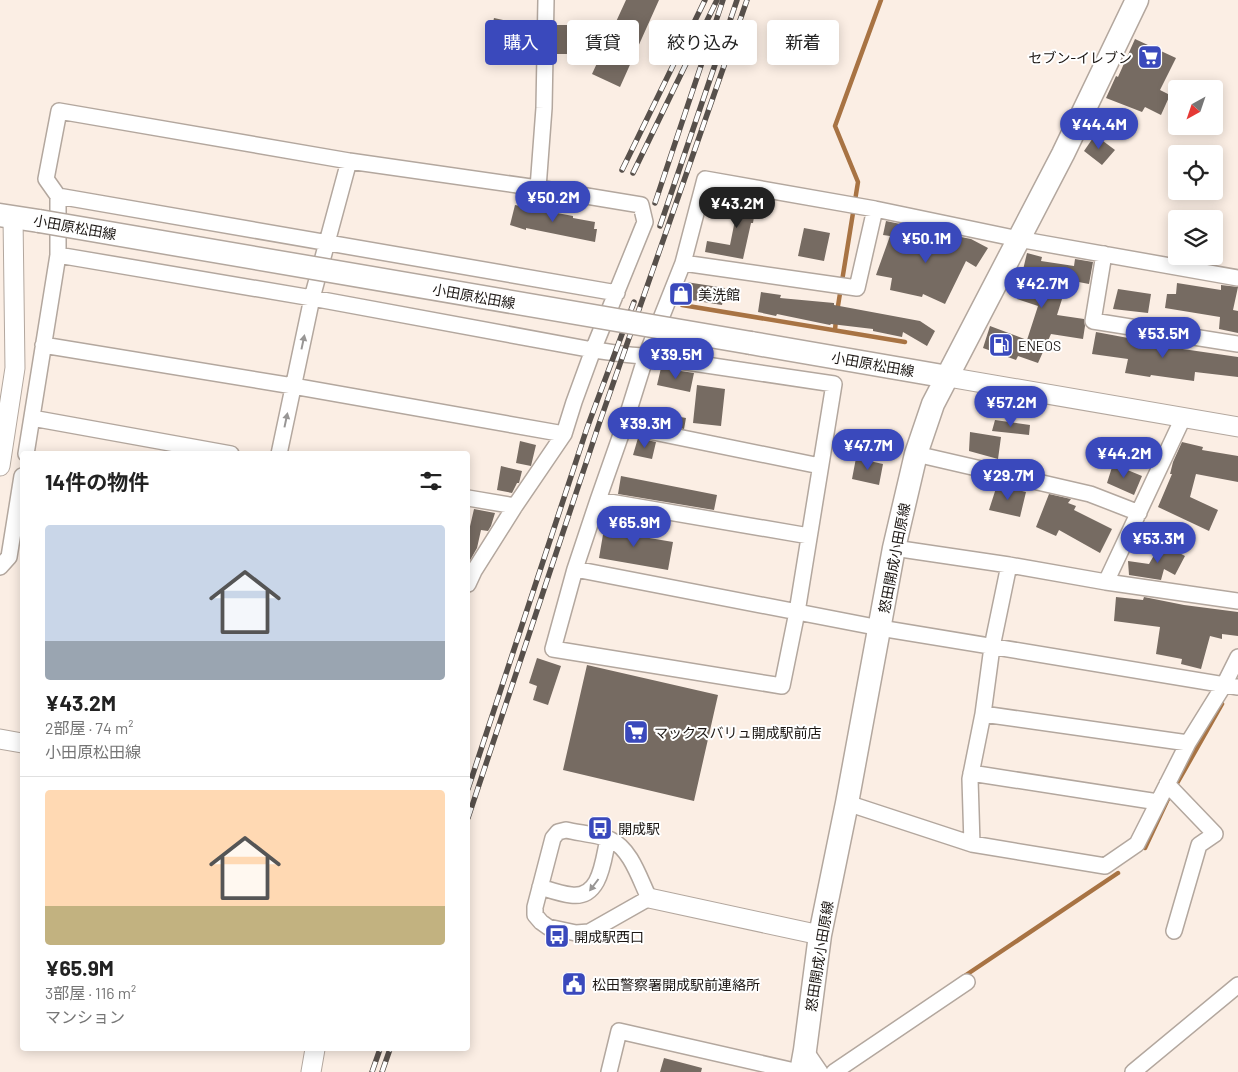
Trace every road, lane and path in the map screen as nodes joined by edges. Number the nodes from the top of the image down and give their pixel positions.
1 (546, 0) edge
2 (1137, 0) edge
3 (349, 161) junction
4 (538, 188) junction
5 (58, 196) junction
6 (875, 209) junction
7 (6, 216) edge
8 (1018, 239) junction
9 (327, 243) junction
10 (1104, 254) junction
11 (58, 255) junction
12 (683, 263) junction
13 (1238, 278) edge
14 (617, 293) junction
15 (312, 298) junction
16 (1238, 344) edge
17 (43, 345) junction
18 (594, 350) junction
19 (646, 356) junction
20 (948, 377) junction
21 (293, 386) junction
22 (32, 418) junction
23 (1184, 418) junction
24 (624, 426) junction
25 (1238, 427) edge
26 (564, 434) junction
27 (26, 451) edge
28 (214, 451) edge
29 (280, 451) edge
30 (916, 454) junction
31 (0, 466) edge
32 (820, 466) junction
33 (470, 498) edge
34 (20, 499) edge
35 (598, 500) junction
36 (515, 506) junction
37 (1139, 513) junction
38 (809, 536) junction
39 (894, 548) junction
40 (1009, 565) junction
41 (0, 567) edge
42 (575, 569) junction
43 (470, 575) edge
44 (1106, 582) junction
45 (1238, 601) edge
46 (797, 612) junction
47 (880, 628) junction
48 (992, 647) junction
49 (1238, 657) edge
50 (1231, 686) edge
51 (983, 714) junction
52 (0, 739) edge
53 (20, 743) edge
54 (1188, 743) junction
55 (971, 773) junction
56 (1168, 785) junction
57 (847, 802) junction
58 (1158, 802) junction
59 (608, 839) junction
60 (972, 844) junction
61 (540, 887) junction
62 (649, 898) junction
63 (1174, 931) dead end
64 (820, 935) junction
65 (967, 982) dead end
66 (1238, 985) edge
67 (315, 1051) edge
68 (802, 1065) edge
69 (312, 1072) edge
70 (609, 1072) edge
71 (820, 1072) edge
72 (834, 1072) edge
73 (1133, 1072) edge

1 - 4 street
2 - 8 main road, 怒田開成小田原線
3 - 4 street
3 - 5 street
3 - 9 street
4 - 14 street
5 - 9 street
5 - 11 street
6 - 8 street
6 - 12 street
6 - 12 street
7 - 20 main road, 小田原松田線, bridge
7 - 31 street
8 - 10 street
8 - 20 main road, 怒田開成小田原線
9 - 14 street
9 - 15 street
10 - 13 street
10 - 16 street
11 - 15 street
11 - 17 street
12 - 19 street
14 - 18 street
15 - 18 street
21 -> 15 street
17 - 21 street
17 - 22 street
18 - 19 street
18 - 26 street
19 - 24 street
19 - 32 street
20 - 23 street
20 - 30 main road, 怒田開成小田原線
21 - 26 street
29 -> 21 street
22 - 27 street
22 - 28 street
23 - 25 street
23 - 37 street
24 - 32 street
24 - 35 street
26 - 36 street
30 - 37 street
30 - 39 main road, 怒田開成小田原線
32 - 38 street
33 - 36 street
34 - 41 street
35 - 38 street
35 - 42 street
36 - 43 street
37 - 44 street
38 - 46 street
39 - 40 street
39 - 47 main road, 怒田開成小田原線
40 - 44 street
40 - 48 street
42 - 46 street
42 - 46 street
44 - 45 street
46 - 47 street
47 - 48 street
47 - 57 main road, 怒田開成小田原線
48 - 50 street
48 - 51 street
49 - 50 street
50 - 54 street
51 - 54 street
51 - 55 street
52 - 53 street
54 - 56 street
55 - 58 street
55 - 60 street
56 - 58 street
56 - 63 street
57 - 60 street
57 - 64 main road, 怒田開成小田原線
58 - 60 street
59 -> 61 street
59 - 61 street
59 - 62 street
61 - 62 street
62 - 64 street
64 - 68 main road, 怒田開成小田原線
65 - 72 street
66 - 73 street
67 - 69 street
68 - 70 street
68 - 71 street

